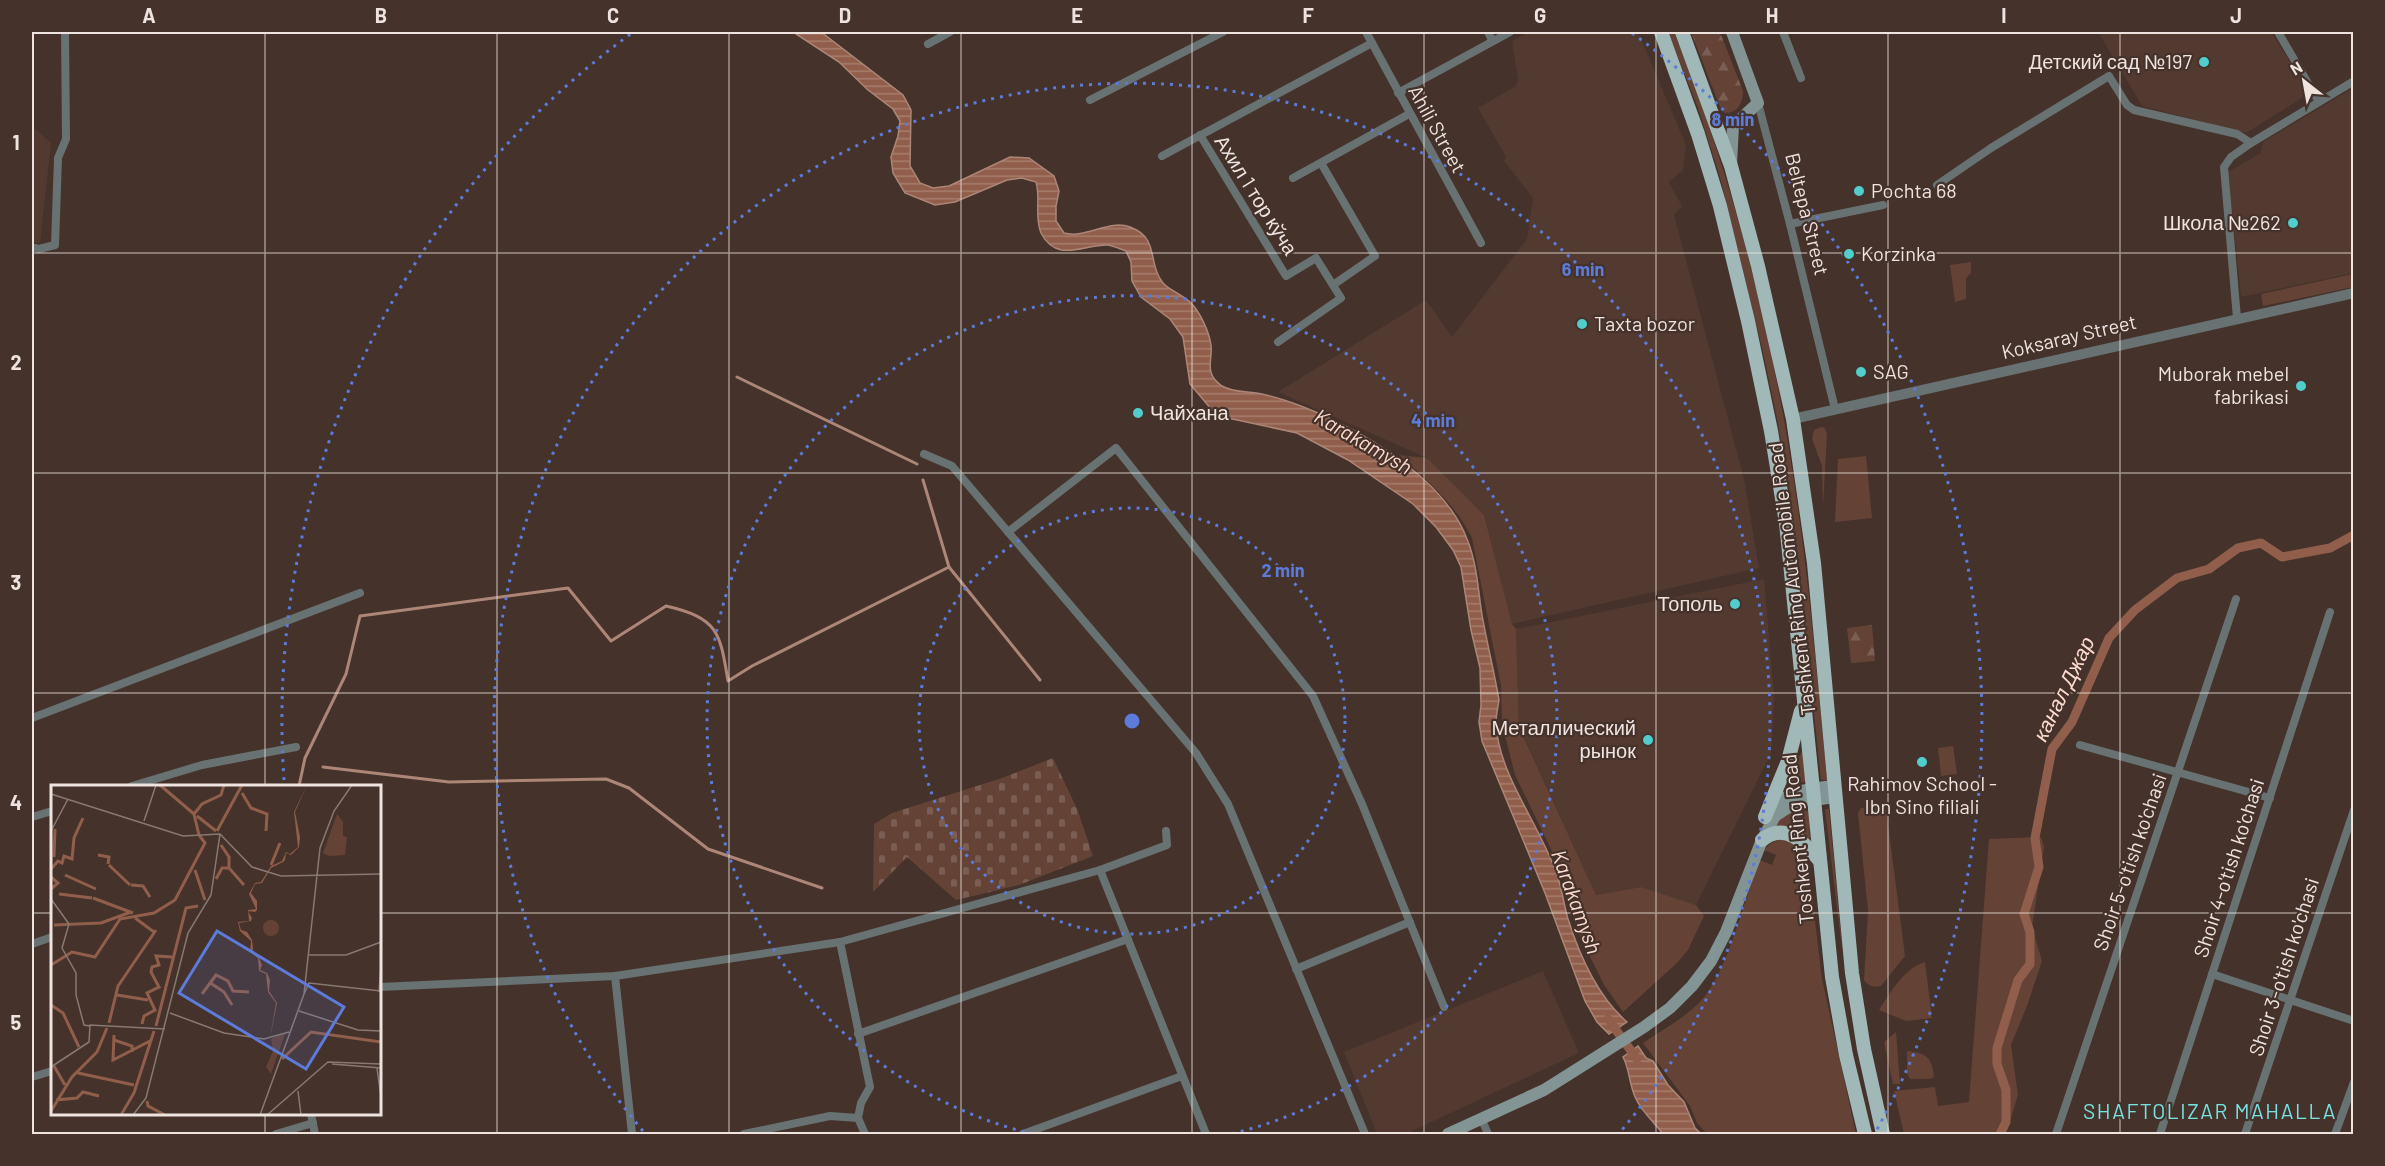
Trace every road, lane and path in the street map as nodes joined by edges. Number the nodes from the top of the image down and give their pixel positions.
1 (65, 32) edge
2 (950, 32) edge
3 (1222, 32) edge
4 (1365, 32) edge
5 (1510, 32) edge
6 (1660, 32) edge
7 (1682, 32) edge
8 (1732, 32) edge
9 (1783, 32) edge
10 (2278, 32) edge
11 (1490, 36) edge
12 (1372, 43) junction
13 (928, 44) dead end
14 (1801, 78) dead end
15 (2354, 81) edge
16 (1398, 93) junction
17 (1090, 100) dead end
18 (2319, 102) junction
19 (1758, 103) junction
20 (1409, 114) junction
21 (1714, 115) junction
22 (1733, 126) junction
23 (1200, 135) junction
24 (2251, 142) junction
25 (1162, 156) dead end
26 (1321, 163) junction
27 (1731, 166) junction
28 (1293, 178) dead end
29 (1937, 185) dead end
30 (1883, 205) dead end
31 (1790, 224) junction
32 (1481, 243) dead end
33 (32, 247) edge
34 (1333, 285) junction
35 (2354, 293) edge
36 (2236, 318) junction
37 (1278, 342) dead end
38 (1835, 409) junction
39 (1793, 419) junction
40 (924, 454) dead end
41 (1008, 532) junction
42 (360, 593) dead end
43 (2236, 599) dead end
44 (2330, 612) dead end
45 (1803, 697) junction
46 (32, 718) edge
47 (2080, 745) dead end
48 (296, 747) dead end
49 (2178, 773) junction
50 (135, 785) edge
51 (1834, 791) junction
52 (1813, 794) junction
53 (2270, 798) junction
54 (2354, 810) edge
55 (51, 811) edge
56 (1765, 816) junction
57 (32, 818) edge
58 (1166, 831) dead end
59 (1762, 840) junction
60 (1820, 861) junction
61 (1100, 870) junction
62 (1410, 922) junction
63 (51, 938) edge
64 (1128, 939) junction
65 (840, 942) junction
66 (32, 944) edge
67 (1296, 969) junction
68 (1852, 973) junction
69 (2212, 974) junction
70 (615, 976) junction
71 (1832, 976) junction
72 (381, 987) edge
73 (2291, 1000) junction
74 (1444, 1007) dead end
75 (2354, 1021) edge
76 (1643, 1025) junction
77 (858, 1034) junction
78 (51, 1071) edge
79 (1182, 1076) junction
80 (32, 1077) edge
81 (2354, 1082) edge
82 (312, 1118) edge
83 (858, 1118) junction
84 (1482, 1120) junction
85 (276, 1134) edge
86 (315, 1134) edge
87 (632, 1134) edge
88 (744, 1134) edge
89 (865, 1134) edge
90 (1023, 1134) edge
91 (1206, 1134) edge
92 (1365, 1134) edge
93 (1448, 1134) edge
94 (1488, 1134) edge
95 (1865, 1134) edge
96 (1883, 1134) edge
97 (2056, 1134) edge
98 (2160, 1134) edge
99 (2245, 1134) edge
100 (2335, 1134) edge

1 - 33 street
2 - 13 street
3 - 17 street
4 - 12 street, Ahili Street
5 - 11 street
6 - 45 highway, Tashkent Ring Automobile Road
7 - 21 highway, Tashkent Ring Automobile Road
8 - 19 main road, Beltepa Street
9 - 14 street
10 - 18 street
11 - 16 street
12 - 16 street, Ahili Street
12 - 23 street
15 - 18 street
16 - 20 street, Ahili Street
18 - 24 street
19 - 22 main road
19 - 31 street, Beltepa Street
20 - 26 street, Ахил 1 тор кўча
20 - 32 street, Ahili Street
21 - 22 main road
21 - 27 highway, Tashkent Ring Automobile Road
22 - 27 main road
23 - 25 street
23 - 34 street, Ахил 1 тор кўча
24 - 29 street
24 - 36 street
26 - 28 street, Ахил 1 тор кўча
26 - 34 street
27 - 39 highway, Tashkent Ring Automobile Road
30 - 31 street
31 - 38 street, Beltepa Street
34 - 37 street
35 - 36 street, Koksaray Street
36 - 38 street, Koksaray Street
38 - 39 street, Koksaray Street
39 - 51 highway, Tashkent Ring Automobile Road
40 - 41 street
41 - 62 street
41 - 67 street
42 - 46 street
43 - 49 street, Shoir 5-o'tish ko'chasi
44 - 53 street, Shoir 4-o'tish ko'chasi
45 - 52 highway, Toshkent Ring Road
45 - 56 highway
47 - 49 street
48 - 50 street
49 - 53 street
49 - 97 street, Shoir 5-o'tish ko'chasi
51 - 52 main road
51 - 68 highway, Tashkent Ring Automobile Road
52 - 56 main road
52 - 59 main road
52 - 60 highway, Toshkent Ring Road
53 - 69 street, Shoir 4-o'tish ko'chasi
54 - 73 street, Shoir 3-o'tish ko'chasi
55 - 57 street
56 - 76 main road
58 - 61 street
59 - 60 highway
59 - 76 main road
60 - 71 highway, Toshkent Ring Road
61 - 64 street
61 - 65 street
62 - 67 street
62 - 74 street
63 - 66 street
64 - 77 street
64 - 79 street
65 - 70 street
65 - 77 street
67 - 92 street
68 - 71 highway
68 - 96 highway, Tashkent Ring Automobile Road
69 - 73 street
69 - 98 street, Shoir 4-o'tish ko'chasi
70 - 72 street
70 - 87 street
71 - 95 highway
73 - 75 street
73 - 99 street, Shoir 3-o'tish ko'chasi
76 - 84 main road
77 - 83 street
78 - 80 street
79 - 90 street
79 - 91 street
81 - 100 street
82 - 85 street
82 - 86 street
83 - 88 street
83 - 89 street
84 - 93 main road
84 - 94 street

